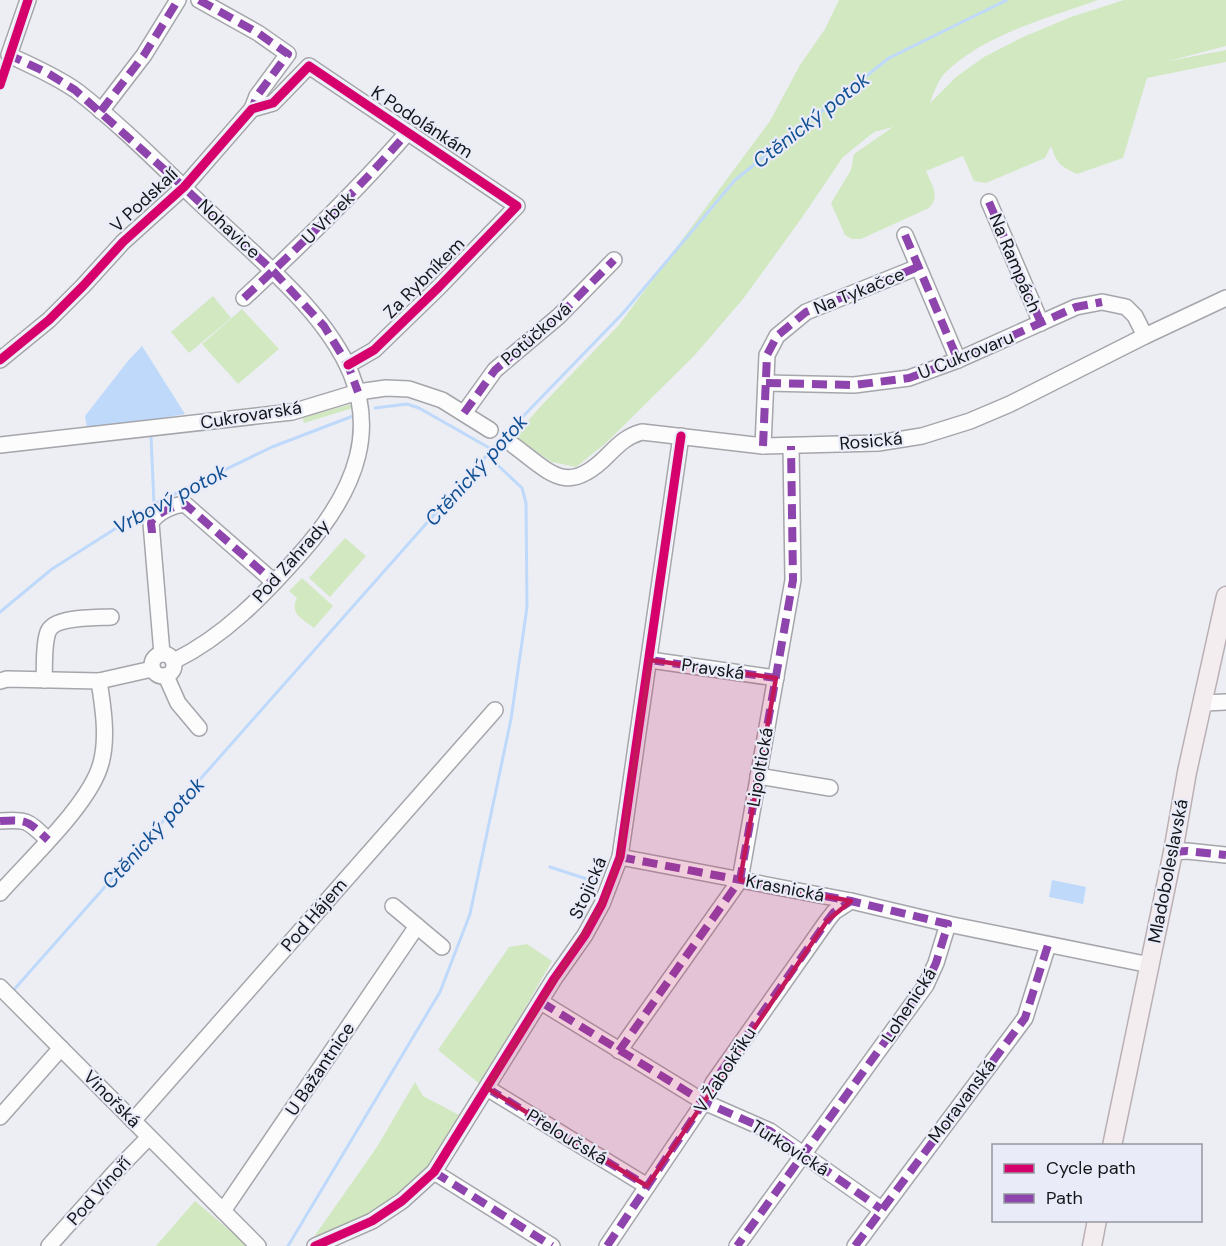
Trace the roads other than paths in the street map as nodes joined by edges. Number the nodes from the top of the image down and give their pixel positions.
1 (28, 0) edge
2 (178, 0) edge
3 (199, 0) edge
4 (309, 66) joint
5 (252, 109) junction
6 (100, 111) junction
7 (407, 133) junction
8 (184, 187) junction
9 (989, 202) dead end
10 (517, 206) joint
11 (905, 235) dead end
12 (614, 260) dead end
13 (918, 267) junction
14 (273, 271) junction
15 (244, 298) dead end
16 (1226, 298) edge
17 (1041, 323) junction
18 (1145, 336) junction
19 (0, 360) edge
20 (958, 360) junction
21 (348, 365) junction
22 (766, 383) junction
23 (358, 392) junction
24 (464, 413) junction
25 (490, 430) dead end
26 (681, 436) junction
27 (0, 445) edge
28 (513, 445) dead end
29 (763, 446) junction
30 (791, 446) junction
31 (274, 582) junction
32 (1225, 603) edge
33 (111, 617) dead end
34 (168, 657) junction
35 (650, 660) junction
36 (152, 669) junction
37 (166, 676) junction
38 (776, 678) junction
39 (44, 680) junction
40 (0, 681) edge
41 (99, 681) junction
42 (1226, 702) edge
43 (1204, 703) junction
44 (495, 710) dead end
45 (199, 728) dead end
46 (758, 777) junction
47 (830, 788) dead end
48 (0, 821) edge
49 (48, 840) junction
50 (1173, 852) junction
51 (1226, 855) edge
52 (620, 857) junction
53 (740, 880) junction
54 (0, 893) edge
55 (851, 901) junction
56 (393, 906) dead end
57 (948, 924) junction
58 (417, 926) junction
59 (1048, 945) junction
60 (442, 947) dead end
61 (1150, 965) junction
62 (5, 992) edge
63 (541, 1002) junction
64 (61, 1048) junction
65 (619, 1051) junction
66 (487, 1088) junction
67 (704, 1102) junction
68 (0, 1117) edge
69 (133, 1121) junction
70 (149, 1137) junction
71 (1112, 1144) edge
72 (804, 1153) junction
73 (434, 1172) junction
74 (647, 1186) junction
75 (880, 1209) junction
76 (223, 1211) junction
77 (1097, 1222) edge
78 (49, 1246) edge
79 (258, 1246) edge
80 (315, 1246) edge
81 (552, 1246) edge
82 (608, 1246) edge
83 (737, 1246) edge
84 (855, 1246) edge
85 (1092, 1246) edge

1 - 6 street, Nohavice
2 - 6 street
3 - 5 street
4 - 5 street, V Podskalí
4 - 7 street, K Podolánkám
5 - 8 street, V Podskalí
6 - 8 street, Nohavice
7 - 10 street, K Podolánkám
7 - 14 street, U Vrbek
8 - 14 street, Nohavice
8 - 19 street, V Podskalí
9 - 17 street, Na Rampách
10 - 21 street, Za Rybníkem
11 - 13 street
12 - 24 street, Potůčková
13 - 20 street
13 - 22 street, Na Tykačce
14 - 15 street, U Vrbek
14 - 21 street, Nohavice
16 - 18 street, Rosická
17 - 18 street, U Cukrovaru
17 - 20 street, U Cukrovaru
18 - 30 street, Rosická
20 - 22 street, U Cukrovaru
21 - 23 street, Nohavice
22 - 29 street, Na Tykačce
23 - 24 street, Cukrovarská
23 - 27 street, Cukrovarská
23 - 31 street, Pod Zahrady
24 - 25 street, Cukrovarská
26 - 28 street, Rosická
26 - 29 street, Rosická
26 - 35 street, Stojická
29 - 30 street, Rosická
30 - 38 street, Lipoltická
31 - 34 street, Pod Zahrady
31 - 34 street
32 - 43 main road, Mladoboleslavská
33 - 39 street
34 - 36 street
34 - 37 street
35 - 38 street, Pravská
35 - 52 street, Stojická
36 - 37 street
36 - 41 street
37 - 45 street
38 - 46 street, Lipoltická
39 - 40 street
39 - 41 street
41 - 49 street
42 - 43 street
43 - 50 main road, Mladoboleslavská
44 - 69 street, Pod Hájem
46 - 47 street
46 - 53 street, Lipoltická
48 - 49 street
49 - 54 street
50 - 51 street
50 - 61 main road, Mladoboleslavská
52 - 53 street, Krasnická
52 - 63 street, Stojická
53 - 55 street, Krasnická
53 - 65 street, Lipoltická
55 - 57 street, Krasnická
55 - 67 street, V Žabokřiku
56 - 58 street
57 - 59 street
57 - 72 street, Lohenická
58 - 60 street
58 - 76 street, U Bažantnice
59 - 61 street
59 - 75 street, Moravanská
61 - 71 main road, Mladoboleslavská
62 - 64 street, Vinořská
63 - 65 street, Turkovická
63 - 66 street, Stojická
64 - 68 street
64 - 69 street, Vinořská
65 - 67 street, Turkovická
66 - 73 street, Stojická
66 - 74 street, Přeloučská
67 - 72 street, Turkovická
67 - 74 street, V Žabokřiku
69 - 70 street, Vinořská
70 - 76 street, Vinořská
70 - 78 street, Pod Vinoří
72 - 75 street, Turkovická
72 - 83 street, Lohenická
73 - 80 street, Stojická
73 - 81 street
74 - 82 street, V Žabokřiku
75 - 84 street, Moravanská
76 - 79 street, Vinořská
77 - 85 main road

